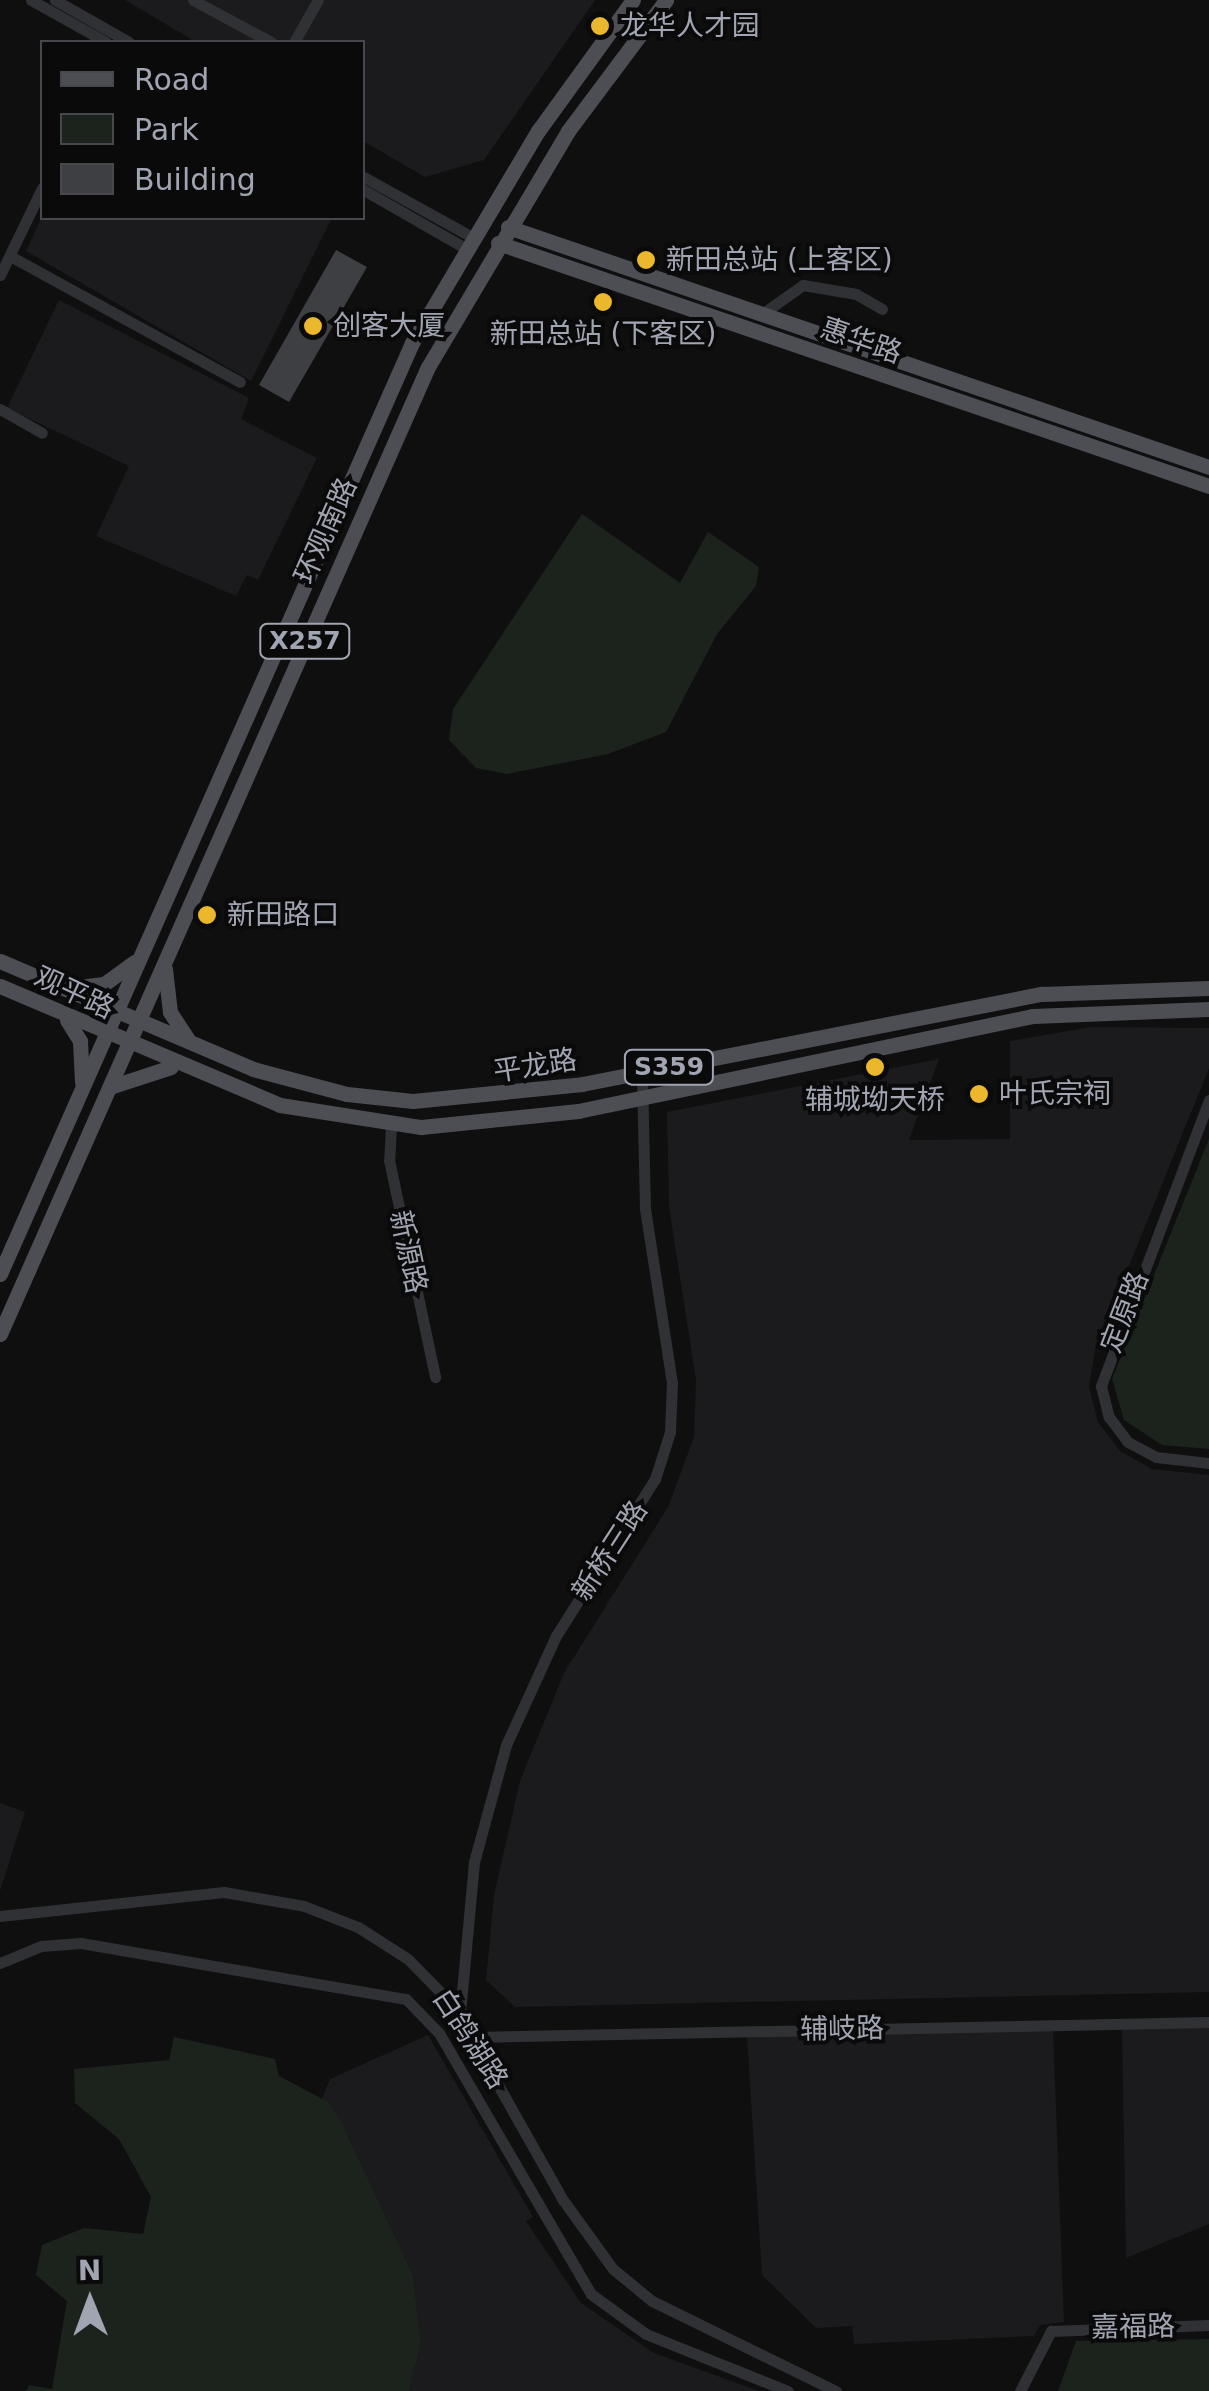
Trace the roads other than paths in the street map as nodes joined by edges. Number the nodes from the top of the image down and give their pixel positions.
1 (31, 0) edge
2 (55, 0) edge
3 (193, 0) edge
4 (318, 0) edge
5 (633, 0) edge
6 (665, 1) edge
7 (111, 40) edge
8 (267, 40) edge
9 (295, 40) edge
10 (365, 178) edge
11 (365, 190) edge
12 (40, 192) edge
13 (508, 227) junction
14 (468, 242) junction
15 (498, 244) junction
16 (10, 256) junction
17 (0, 275) edge
18 (882, 309) dead end
19 (762, 314) junction
20 (240, 382) dead end
21 (0, 409) edge
22 (42, 433) dead end
23 (1209, 467) edge
24 (1209, 486) edge
25 (140, 956) junction
26 (167, 957) junction
27 (0, 961) edge
28 (0, 986) edge
29 (56, 986) junction
30 (1209, 988) edge
31 (1209, 1009) edge
32 (116, 1012) junction
33 (64, 1017) junction
34 (138, 1022) junction
35 (106, 1036) junction
36 (128, 1045) junction
37 (199, 1048) junction
38 (182, 1068) junction
39 (642, 1072) junction
40 (110, 1087) junction
41 (80, 1096) junction
42 (642, 1098) junction
43 (1209, 1100) edge
44 (390, 1126) junction
45 (0, 1274) edge
46 (0, 1334) edge
47 (435, 1377) dead end
48 (1209, 1462) edge
49 (0, 1916) edge
50 (0, 1963) edge
51 (460, 2015) junction
52 (1209, 2022) edge
53 (474, 2037) junction
54 (1209, 2325) edge
55 (788, 2391) edge
56 (836, 2391) edge
57 (1020, 2391) edge

1 - 7 street
2 - 7 street
3 - 8 street
4 - 9 street
5 - 14 main road, 环观南路 / X257
6 - 13 main road, 环观南路 / X257
10 - 14 street
11 - 14 street
12 - 16 street
13 - 15 main road, 环观南路 / X257
13 - 19 main road, 惠华路
14 - 25 main road, 环观南路 / X257
15 - 24 main road, 惠华路
15 - 26 main road, 环观南路 / X257
16 - 17 street
16 - 20 street
18 - 19 street
19 - 23 main road, 惠华路
21 - 22 street
25 - 29 main road
25 - 32 main road, 环观南路 / X257
26 - 34 main road, 环观南路 / X257
26 - 37 main road
27 - 29 main road, 观平路 / S359
28 - 33 main road, 观平路 / S359
29 - 32 main road, 观平路 / S359
30 - 39 main road, 平龙路 / S359
31 - 42 main road, 平龙路 / S359
32 - 34 main road, 平龙路 / S359
32 - 35 main road, 环观南路 / X257
33 - 35 main road, 观平路 / S359
33 - 41 main road
34 - 36 main road, 环观南路 / X257
34 - 37 main road, 平龙路 / S359
35 - 36 main road, 观平路 / S359
35 - 41 main road, 环观南路 / X257
36 - 38 main road, 平龙路 / S359
36 - 40 main road, 环观南路 / X257
37 - 39 main road, 平龙路 / S359
38 - 40 main road
38 - 44 main road, 平龙路 / S359
39 - 42 street, 新桥三路
40 - 46 main road, 环观南路 / X257
41 - 45 main road, 环观南路 / X257
42 - 44 main road, 平龙路 / S359
42 - 51 street, 新桥三路
43 - 48 street, 定原路
44 - 47 street, 新源路
49 - 51 street, 白鸽湖路
50 - 55 street
51 - 53 street, 白鸽湖路
52 - 53 street, 辅岐路
53 - 56 street, 白鸽湖路
54 - 57 street, 嘉福路

